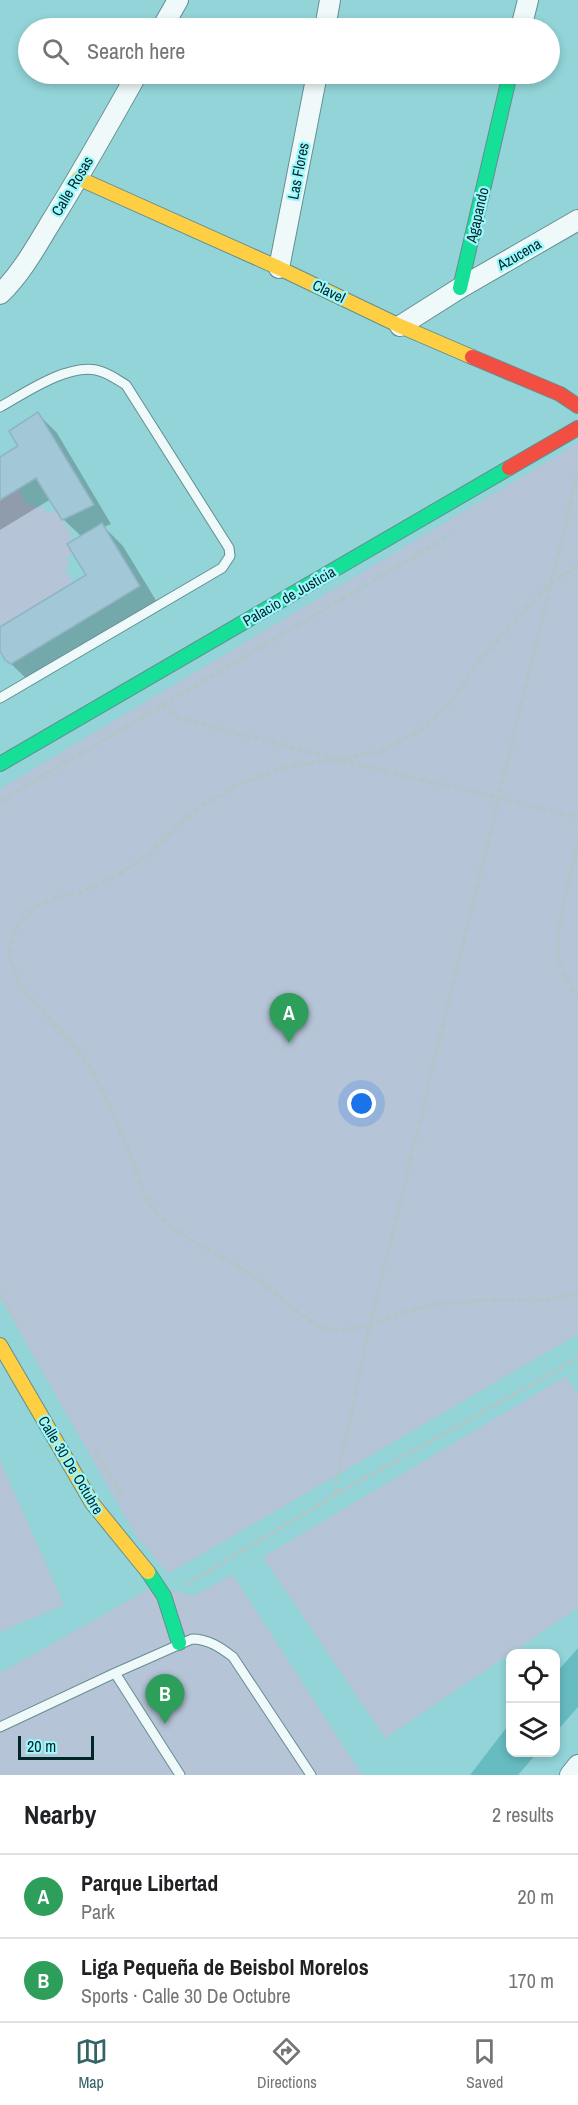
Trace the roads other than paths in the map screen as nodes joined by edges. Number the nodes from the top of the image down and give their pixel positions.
1 (178, 0) edge
2 (330, 0) edge
3 (528, 0) edge
4 (168, 18) edge
5 (327, 18) edge
6 (524, 18) edge
7 (131, 84) edge
8 (315, 84) edge
9 (508, 84) edge
10 (78, 178) junction
11 (578, 220) edge
12 (279, 268) junction
13 (460, 288) junction
14 (0, 294) edge
15 (400, 326) junction
16 (578, 406) edge
17 (0, 407) edge
18 (578, 428) edge
19 (0, 698) edge
20 (0, 764) edge
21 (0, 1346) edge
22 (179, 1643) junction
23 (115, 1673) junction
24 (0, 1727) edge
25 (578, 1765) edge
26 (180, 1775) edge
27 (311, 1775) edge
28 (570, 1775) edge

1 - 4 street
2 - 5 street
3 - 6 street
7 - 10 street, Calle Rosas
8 - 12 street, Las Flores
9 - 13 street, Agapando
10 - 12 street, Clavel
10 - 14 street, Calle Rosas
11 - 13 street, Azucena
12 - 15 street, Clavel
13 - 15 street
15 - 16 street, Clavel
17 - 19 lane
18 - 20 street, Palacio de Justicia
21 - 22 street, Calle 30 De Octubre
22 - 23 lane
22 - 27 lane
23 - 24 lane
23 - 26 lane
25 - 28 street

